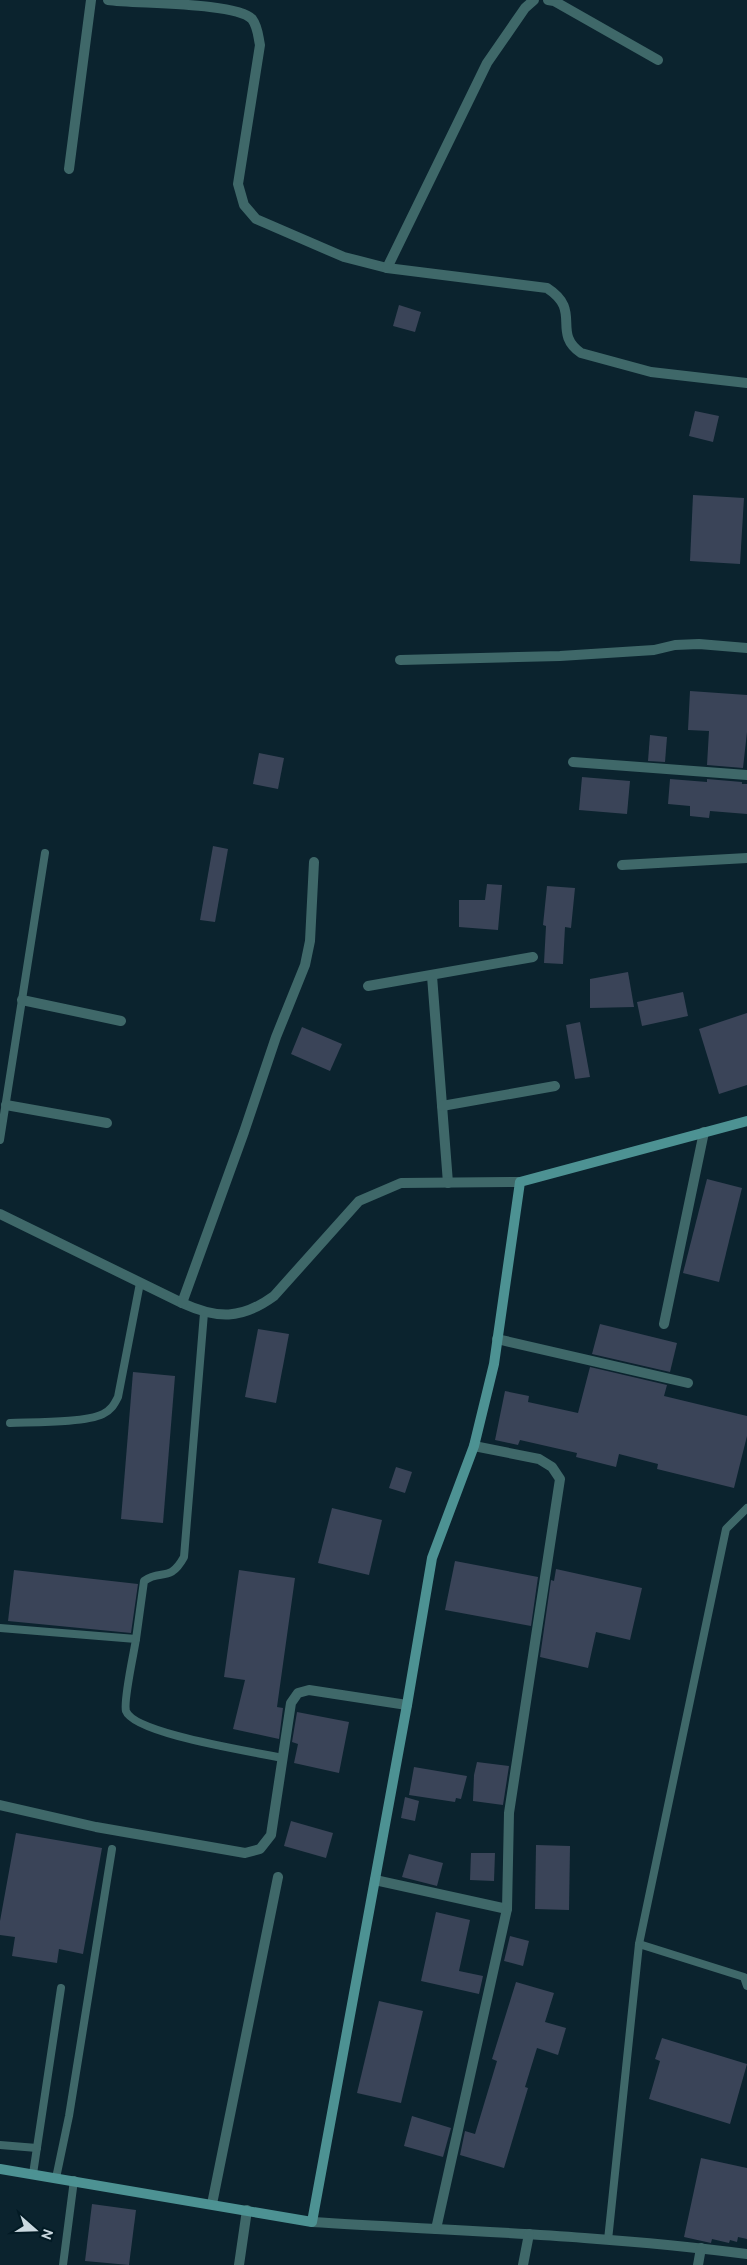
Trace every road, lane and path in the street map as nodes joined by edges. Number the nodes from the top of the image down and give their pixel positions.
1 (90, 0) edge
2 (108, 0) edge
3 (534, 0) edge
4 (548, 0) edge
5 (658, 60) dead end
6 (69, 169) dead end
7 (387, 268) junction
8 (747, 383) edge
9 (747, 648) edge
10 (400, 660) dead end
11 (573, 762) dead end
12 (747, 774) edge
13 (45, 853) dead end
14 (747, 858) edge
15 (314, 862) dead end
16 (622, 865) dead end
17 (533, 957) dead end
18 (432, 976) junction
19 (368, 986) dead end
20 (22, 1000) junction
21 (121, 1021) dead end
22 (554, 1086) dead end
23 (6, 1105) junction
24 (442, 1106) junction
25 (747, 1121) edge
26 (106, 1123) dead end
27 (704, 1132) junction
28 (0, 1140) edge
29 (520, 1182) junction
30 (448, 1183) junction
31 (0, 1214) edge
32 (140, 1283) junction
33 (182, 1303) junction
34 (204, 1313) junction
35 (664, 1324) dead end
36 (498, 1339) junction
37 (688, 1383) dead end
38 (10, 1424) dead end
39 (474, 1446) junction
40 (747, 1508) edge
41 (0, 1628) edge
42 (136, 1639) junction
43 (407, 1705) junction
44 (282, 1758) junction
45 (0, 1805) edge
46 (112, 1849) dead end
47 (278, 1877) dead end
48 (375, 1880) junction
49 (507, 1909) junction
50 (639, 1944) junction
51 (747, 1986) edge
52 (62, 1988) dead end
53 (0, 2145) edge
54 (37, 2148) junction
55 (0, 2169) edge
56 (33, 2174) junction
57 (56, 2178) junction
58 (74, 2180) junction
59 (212, 2204) junction
60 (247, 2210) junction
61 (312, 2222) junction
62 (436, 2229) junction
63 (530, 2234) junction
64 (608, 2240) junction
65 (701, 2248) junction
66 (747, 2254) edge
67 (63, 2265) edge
68 (239, 2265) edge
69 (524, 2265) edge
70 (698, 2265) edge

1 - 6 street
2 - 7 street
3 - 7 street
4 - 5 street
7 - 8 street
9 - 10 street
11 - 12 street
13 - 20 lane
14 - 16 street
15 - 33 street
17 - 18 street
18 - 19 street
18 - 24 street
20 - 21 street
20 - 23 lane
22 - 24 street
23 - 26 street
23 - 28 lane
24 - 30 street
25 - 27 street
27 - 29 street
27 - 35 street
29 - 30 street
29 - 36 street
30 - 34 street
31 - 32 street
32 - 33 street
32 - 38 lane
33 - 34 street
34 - 42 lane
36 - 37 street
36 - 39 street
39 - 43 street
39 - 49 street
40 - 50 lane
41 - 42 lane
42 - 44 lane
43 - 44 street
43 - 48 street
44 - 45 street
46 - 57 lane
47 - 59 street
48 - 49 street
48 - 61 street
49 - 62 street
50 - 51 lane
50 - 64 lane
52 - 54 lane
53 - 54 lane
54 - 56 lane
55 - 56 street
56 - 57 street
57 - 58 street
58 - 59 street
58 - 67 lane
59 - 60 street
60 - 61 street
60 - 68 street
61 - 62 street
62 - 63 street
63 - 64 street
63 - 69 street
64 - 65 street
65 - 66 street
65 - 70 street

